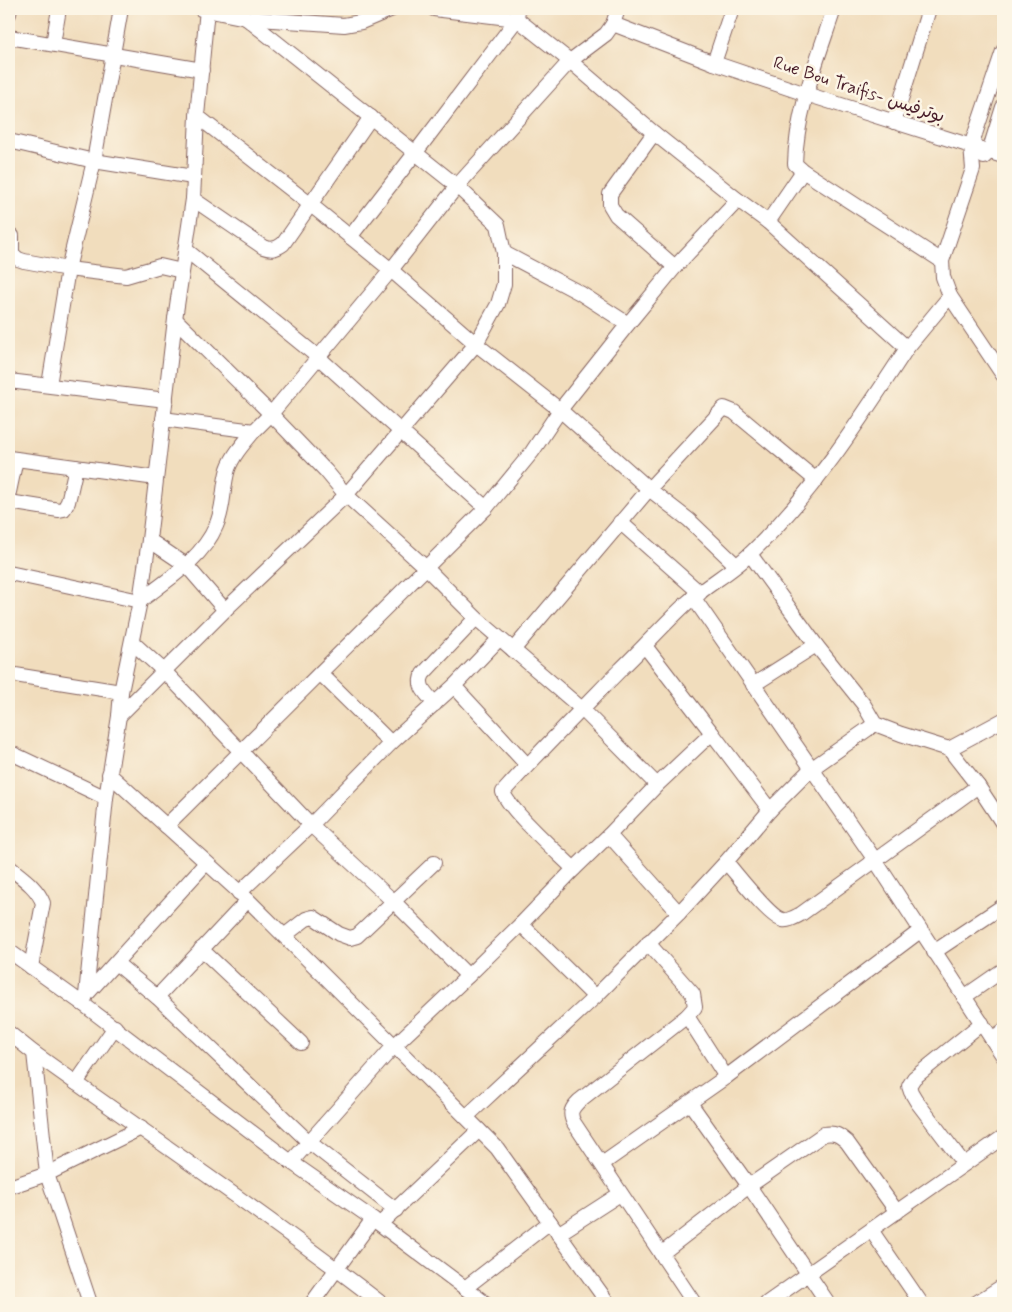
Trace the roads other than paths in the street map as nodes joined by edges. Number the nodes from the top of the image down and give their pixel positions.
1 (10, 9) edge
2 (59, 9) edge
3 (121, 9) edge
4 (205, 9) edge
5 (392, 9) edge
6 (434, 9) edge
7 (618, 9) edge
8 (732, 9) edge
9 (834, 9) edge
10 (929, 9) edge
11 (9, 14) edge
12 (518, 14) edge
13 (246, 18) junction
14 (613, 24) junction
15 (9, 37) edge
16 (53, 44) junction
17 (1003, 51) edge
18 (112, 55) junction
19 (570, 61) junction
20 (714, 63) junction
21 (202, 70) junction
22 (806, 94) junction
23 (1003, 107) edge
24 (197, 116) junction
25 (371, 117) junction
26 (894, 122) junction
27 (654, 133) junction
28 (9, 141) edge
29 (971, 146) junction
30 (416, 152) junction
31 (989, 152) junction
32 (1003, 156) edge
33 (94, 161) junction
34 (973, 169) junction
35 (803, 171) junction
36 (193, 177) junction
37 (457, 186) junction
38 (193, 199) junction
39 (738, 200) junction
40 (311, 205) junction
41 (768, 222) junction
42 (9, 234) edge
43 (350, 237) junction
44 (186, 250) junction
45 (504, 253) junction
46 (942, 261) junction
47 (675, 267) junction
48 (68, 270) junction
49 (391, 270) junction
50 (182, 271) junction
51 (950, 296) junction
52 (175, 319) junction
53 (628, 324) junction
54 (476, 344) junction
55 (906, 348) junction
56 (318, 357) junction
57 (1001, 368) edge
58 (9, 381) edge
59 (49, 385) junction
60 (166, 400) junction
61 (560, 410) junction
62 (271, 414) junction
63 (163, 419) junction
64 (254, 431) junction
65 (400, 432) junction
66 (12, 458) edge
67 (76, 467) junction
68 (156, 478) junction
69 (816, 480) junction
70 (649, 489) junction
71 (9, 492) edge
72 (346, 495) junction
73 (9, 502) edge
74 (486, 508) junction
75 (620, 522) junction
76 (149, 540) junction
77 (750, 554) junction
78 (186, 565) junction
79 (736, 565) junction
80 (425, 567) junction
81 (9, 573) edge
82 (697, 595) junction
83 (140, 601) junction
84 (225, 610) junction
85 (476, 618) junction
86 (499, 639) junction
87 (132, 642) junction
88 (816, 645) junction
89 (644, 646) junction
90 (514, 650) junction
91 (165, 672) junction
92 (320, 672) junction
93 (9, 674) edge
94 (753, 685) junction
95 (454, 686) junction
96 (121, 692) junction
97 (435, 704) junction
98 (582, 709) junction
99 (119, 716) junction
100 (1003, 720) edge
101 (875, 724) junction
102 (712, 733) junction
103 (391, 744) junction
104 (949, 749) junction
105 (240, 750) junction
106 (9, 752) edge
107 (527, 765) junction
108 (811, 769) junction
109 (109, 774) junction
110 (657, 785) junction
111 (978, 786) junction
112 (106, 798) junction
113 (770, 810) junction
114 (1003, 824) edge
115 (311, 825) junction
116 (166, 826) junction
117 (609, 835) junction
118 (875, 860) junction
119 (726, 862) junction
120 (206, 863) junction
121 (434, 863) dead end
122 (9, 867) edge
123 (574, 869) junction
124 (244, 897) junction
125 (393, 900) junction
126 (1003, 906) edge
127 (679, 913) junction
128 (521, 924) junction
129 (920, 931) junction
130 (284, 936) junction
131 (648, 943) junction
132 (201, 949) junction
133 (9, 951) edge
134 (934, 952) junction
135 (116, 964) junction
136 (31, 967) junction
137 (1003, 970) edge
138 (468, 976) junction
139 (157, 997) junction
140 (595, 997) junction
141 (964, 997) junction
142 (85, 1000) junction
143 (687, 1016) junction
144 (982, 1023) junction
145 (115, 1027) junction
146 (9, 1033) edge
147 (998, 1035) edge
148 (301, 1043) dead end
149 (394, 1046) junction
150 (34, 1053) junction
151 (1003, 1056) edge
152 (726, 1078) junction
153 (76, 1083) junction
154 (690, 1103) junction
155 (466, 1117) junction
156 (141, 1128) junction
157 (479, 1130) junction
158 (1003, 1137) edge
159 (309, 1142) junction
160 (291, 1162) junction
161 (602, 1164) junction
162 (964, 1164) junction
163 (47, 1174) junction
164 (749, 1186) junction
165 (9, 1187) edge
166 (620, 1194) junction
167 (396, 1210) junction
168 (897, 1212) junction
169 (377, 1222) junction
170 (550, 1222) junction
171 (871, 1230) junction
172 (558, 1234) junction
173 (660, 1254) junction
174 (337, 1269) junction
175 (808, 1274) junction
176 (1003, 1286) edge
177 (465, 1288) junction
178 (90, 1303) edge
179 (312, 1303) edge
180 (381, 1303) edge
181 (485, 1303) edge
182 (608, 1303) edge
183 (694, 1303) edge
184 (767, 1303) edge
185 (828, 1303) edge
186 (921, 1303) edge
187 (976, 1303) edge

1 - 11 street
2 - 16 street
3 - 18 street
4 - 13 street
4 - 21 street
5 - 13 street
6 - 12 street
7 - 14 street
8 - 20 street
9 - 22 street
10 - 26 street
12 - 19 street
12 - 30 street
13 - 25 street
14 - 19 street
14 - 20 street, Rue Bou Traifis- بوترفيس
15 - 16 street
16 - 18 street
17 - 29 street
18 - 21 street
18 - 33 street
19 - 27 street
19 - 37 street
20 - 22 street, Rue Bou Traifis- بوترفيس
21 - 24 street
22 - 26 street, Rue Bou Traifis- بوترفيس
22 - 35 street
23 - 31 street
24 - 36 street
24 - 40 street
25 - 30 street
25 - 40 street
26 - 29 street, Rue Bou Traifis- بوترفيس
27 - 39 street
27 - 47 street
28 - 33 street
29 - 31 street, Rue Bou Traifis- بوترفيس
29 - 34 street
30 - 37 street
30 - 43 street
31 - 32 street, Rue Bou Traifis- بوترفيس
31 - 34 street
33 - 36 street
33 - 48 street
34 - 46 street
35 - 41 street
35 - 46 street
36 - 38 street
37 - 45 street
37 - 49 street
38 - 40 street
38 - 44 street
39 - 41 street
39 - 47 street
40 - 43 street
41 - 55 street
42 - 48 street
43 - 49 street
44 - 50 street
44 - 56 street
45 - 53 street
45 - 54 street
46 - 51 street
47 - 53 street
48 - 50 street
48 - 59 street
49 - 54 street
49 - 56 street
50 - 52 street
51 - 55 street
51 - 57 street
52 - 60 street
52 - 62 street
53 - 61 street
54 - 61 street
54 - 65 street
55 - 69 street
56 - 62 street
56 - 65 street
58 - 59 street
59 - 60 street
60 - 63 street
61 - 70 street
61 - 74 street
62 - 64 street
62 - 72 street
63 - 64 street
63 - 68 street
64 - 78 street
65 - 72 street
65 - 74 street
66 - 67 street
66 - 71 street
67 - 68 street
67 - 73 street
68 - 76 street
69 - 70 street
69 - 77 street
70 - 75 street
70 - 79 street
72 - 80 street
72 - 84 street
74 - 80 street
75 - 82 street
75 - 90 street
76 - 78 street
76 - 83 street
77 - 79 street
77 - 88 street
78 - 83 street
78 - 84 street
79 - 82 street
80 - 85 street
80 - 92 street
81 - 83 street
82 - 89 street
82 - 94 street
83 - 87 street
84 - 91 street
85 - 86 street
85 - 97 street
86 - 90 street
86 - 95 street
87 - 91 street
87 - 96 street
88 - 94 street
88 - 101 street
89 - 98 street
89 - 102 street
90 - 98 street
91 - 99 street
91 - 105 street
92 - 103 street
92 - 105 street
93 - 96 street
94 - 108 street
95 - 97 street
95 - 107 street
96 - 99 street
97 - 103 street
98 - 107 street
98 - 110 street
99 - 109 street
100 - 104 street
101 - 104 street
101 - 108 street
102 - 110 street
102 - 113 street
103 - 115 street
104 - 111 street
105 - 115 street
105 - 116 street
106 - 112 street
107 - 123 street
108 - 113 street
108 - 118 street
109 - 112 street
109 - 116 street
110 - 117 street
111 - 114 street
111 - 118 street
112 - 142 street
113 - 119 street
115 - 124 street
115 - 125 street
116 - 120 street
117 - 123 street
117 - 127 street
118 - 119 street
118 - 129 street
119 - 127 street
120 - 124 street
120 - 135 street
121 - 125 street
122 - 136 street
123 - 128 street
124 - 130 street
124 - 132 street
125 - 130 street
125 - 138 street
126 - 134 street
127 - 131 street
128 - 138 street
128 - 140 street
129 - 134 street
129 - 152 street
130 - 149 street
131 - 140 street
131 - 143 street
132 - 139 street
132 - 148 street
133 - 136 street
134 - 141 street
135 - 139 street
135 - 142 street
136 - 142 street
137 - 141 street
138 - 149 street
139 - 159 street
140 - 155 street
141 - 144 street
142 - 145 street
143 - 152 street
143 - 161 street
144 - 147 street
144 - 162 street
145 - 153 street
145 - 160 street
146 - 150 street
147 - 151 street
149 - 155 street
149 - 159 street
150 - 153 street
150 - 163 street
152 - 154 street
153 - 156 street
154 - 161 street
154 - 164 street
155 - 157 street
156 - 163 street
156 - 174 street
157 - 167 street
157 - 170 street
158 - 162 street
159 - 160 street
159 - 167 street
160 - 169 street
161 - 166 street
162 - 168 street
163 - 165 street
163 - 178 street
164 - 168 street
164 - 173 street
164 - 175 street
166 - 172 street
166 - 173 street
167 - 169 street
168 - 171 street
169 - 174 street
169 - 177 street
170 - 172 street
170 - 177 street
171 - 175 street
171 - 186 street
172 - 182 street
173 - 183 street
174 - 179 street
174 - 180 street
175 - 184 street
175 - 185 street
176 - 187 street
177 - 181 street

